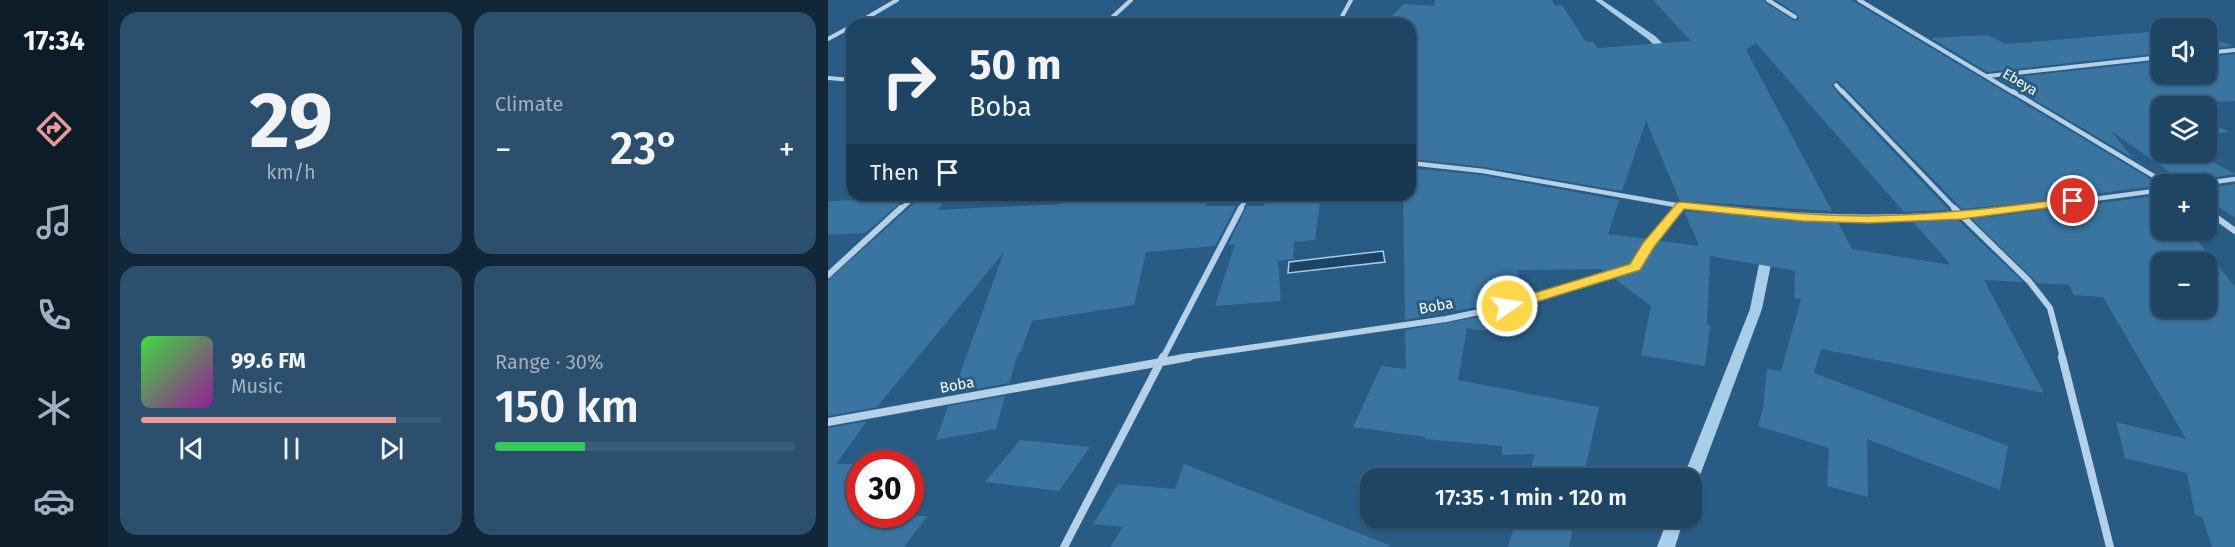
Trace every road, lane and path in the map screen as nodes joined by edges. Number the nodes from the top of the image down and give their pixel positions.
1 (897, 0) edge
2 (1131, 0) edge
3 (1351, 0) edge
4 (1768, 0) edge
5 (1859, 0) edge
6 (1795, 17) dead end
7 (866, 18) edge
8 (1112, 18) edge
9 (1341, 18) edge
10 (846, 29) edge
11 (828, 39) edge
12 (2235, 50) edge
13 (2217, 52) edge
14 (2151, 58) edge
15 (1988, 76) junction
16 (828, 78) edge
17 (846, 80) edge
18 (1836, 85) dead end
19 (1416, 164) edge
20 (2151, 174) edge
21 (2235, 179) edge
22 (2217, 182) edge
23 (2151, 191) edge
24 (909, 201) edge
25 (1245, 201) edge
26 (1681, 206) junction
27 (1962, 216) junction
28 (2217, 218) edge
29 (2235, 231) edge
30 (828, 275) edge
31 (1162, 361) junction
32 (828, 422) edge
33 (1064, 547) edge
34 (2110, 547) edge

1 - 7 street
2 - 8 street
3 - 9 street
4 - 6 street
5 - 15 street, Ebeya
10 - 11 street
12 - 13 street
14 - 15 street
15 - 20 street, Ebeya
16 - 17 street
18 - 27 street
19 - 26 street
21 - 22 street
23 - 27 street
24 - 30 street
25 - 31 street
26 - 27 street
26 - 31 street, Boba
27 - 34 street
28 - 29 street
31 - 32 street, Boba
31 - 33 street

